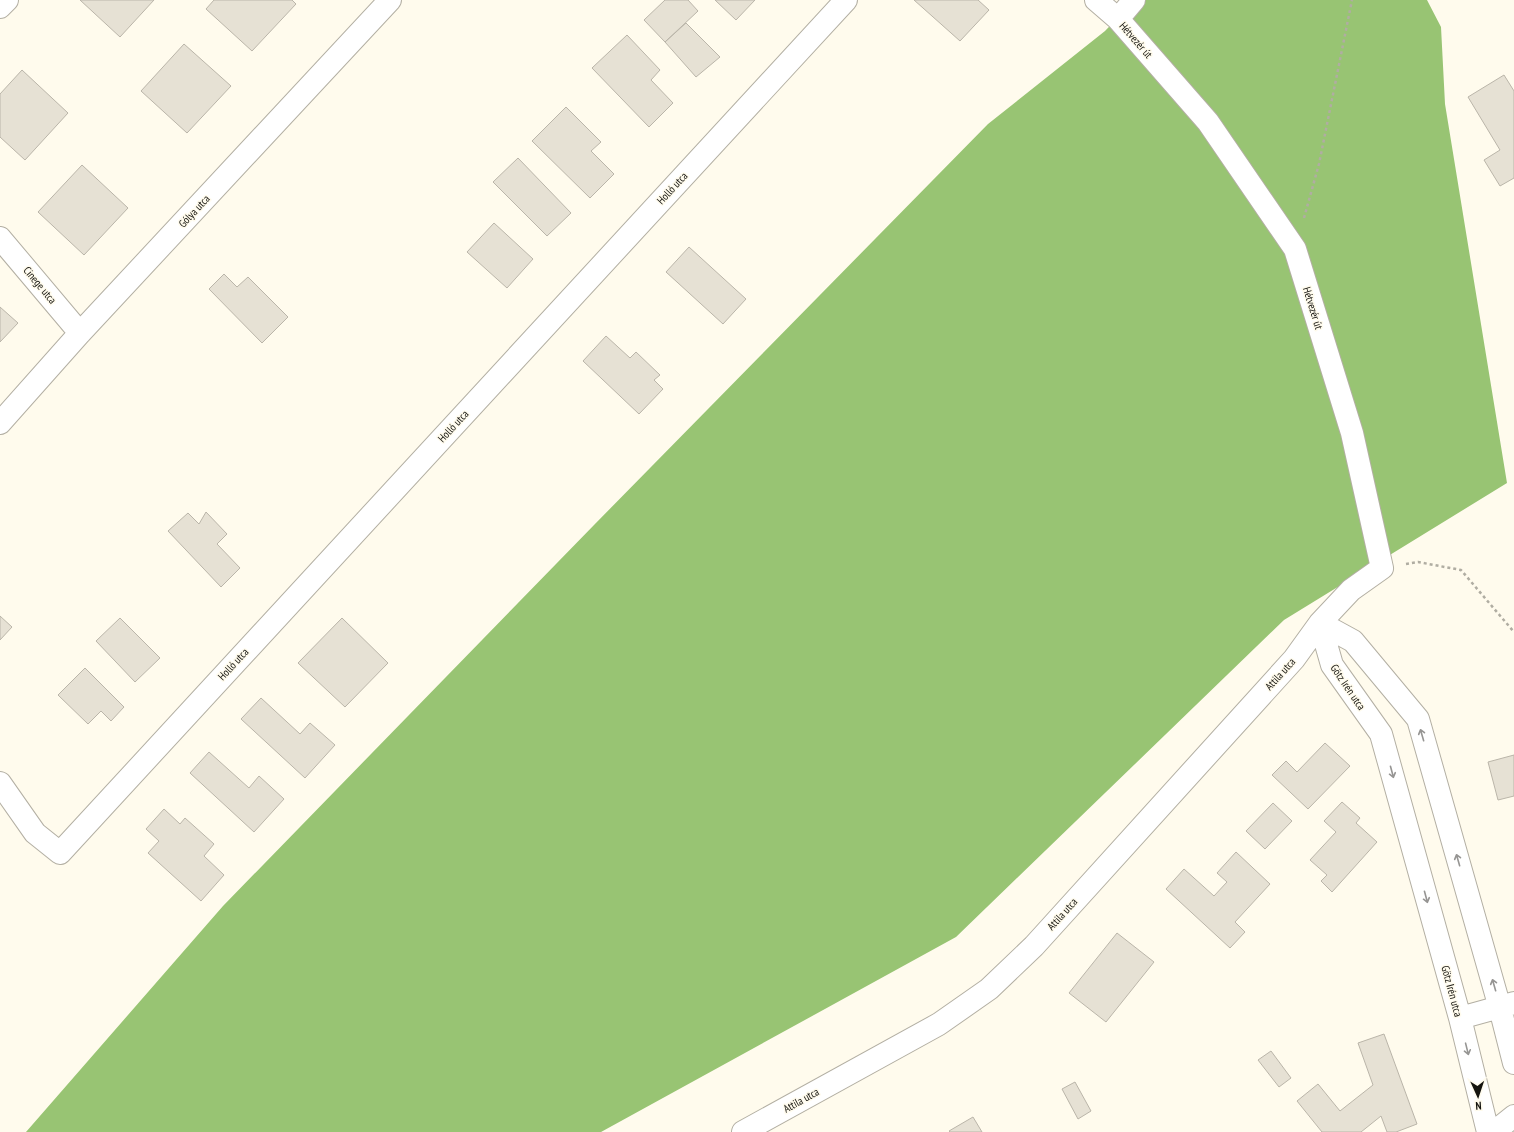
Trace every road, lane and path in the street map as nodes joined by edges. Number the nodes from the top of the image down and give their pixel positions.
1 (7, 0) edge
2 (390, 0) edge
3 (846, 0) edge
4 (1096, 0) edge
5 (1134, 0) edge
6 (1352, 0) edge
7 (0, 8) edge
8 (1118, 19) junction
9 (0, 238) edge
10 (1295, 249) junction
11 (80, 333) junction
12 (0, 423) edge
13 (1382, 568) junction
14 (1320, 623) junction
15 (1514, 632) edge
16 (0, 783) edge
17 (1507, 1006) edge
18 (1460, 1018) junction
19 (1514, 1063) edge
20 (1514, 1116) edge
21 (743, 1132) edge
22 (1488, 1132) edge
23 (1494, 1132) edge

1 - 7 street
2 - 11 street, Gólya utca
3 - 16 street, Holló utca
4 - 8 street, Hétvezér út
5 - 8 street
6 - 10 path
8 - 10 street, Hétvezér út
9 - 11 street, Cinege utca
10 - 13 street, Hétvezér út
11 - 12 street, Gólya utca
13 - 14 street
13 - 15 path
17 -> 14 street
14 -> 18 street, Götz Irén utca
14 - 21 street, Attila utca
17 - 18 street
17 - 19 street
18 -> 22 street, Götz Irén utca
20 - 23 street

